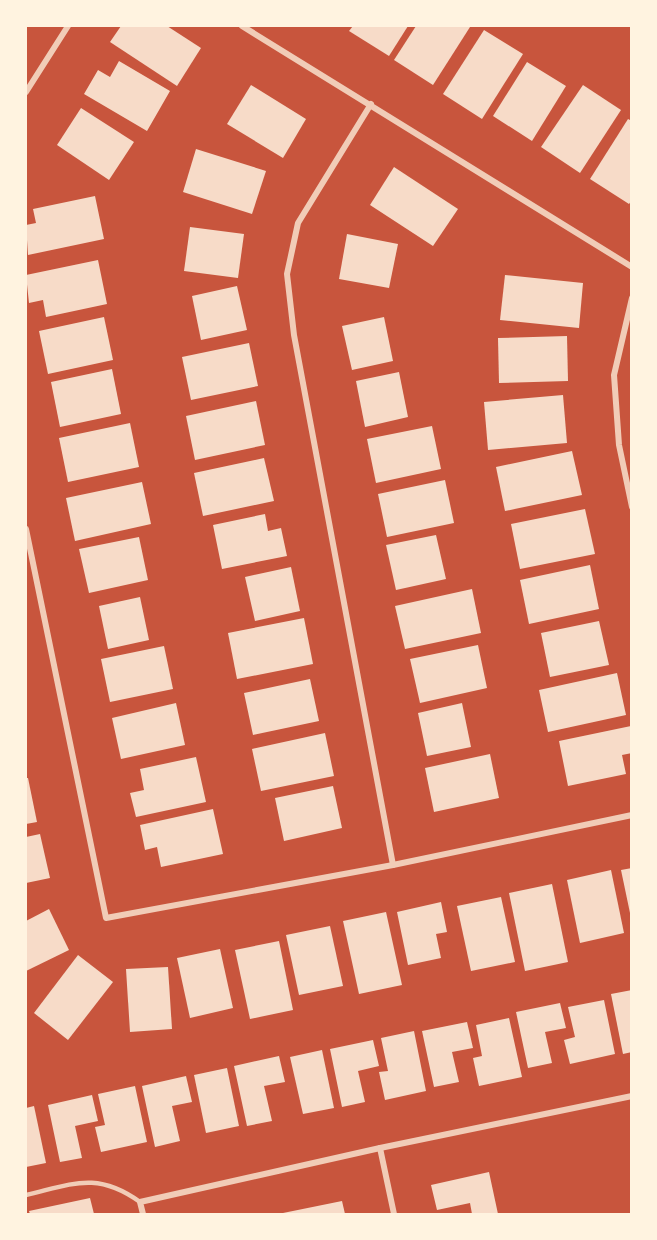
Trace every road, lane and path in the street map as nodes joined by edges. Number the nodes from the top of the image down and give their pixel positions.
1 (68, 26) edge
2 (242, 26) edge
3 (26, 92) edge
4 (371, 104) junction
5 (632, 267) edge
6 (632, 298) edge
7 (632, 507) edge
8 (26, 529) edge
9 (632, 815) edge
10 (393, 865) junction
11 (632, 1096) edge
12 (380, 1148) junction
13 (26, 1195) edge
14 (140, 1202) junction
15 (143, 1215) edge
16 (394, 1215) edge

1 - 3 street
2 - 4 street
4 - 5 street
4 - 10 street
6 - 7 street
8 - 10 street
9 - 10 street
11 - 12 street
12 - 14 street
12 - 16 street
13 - 14 lane
14 - 15 street

